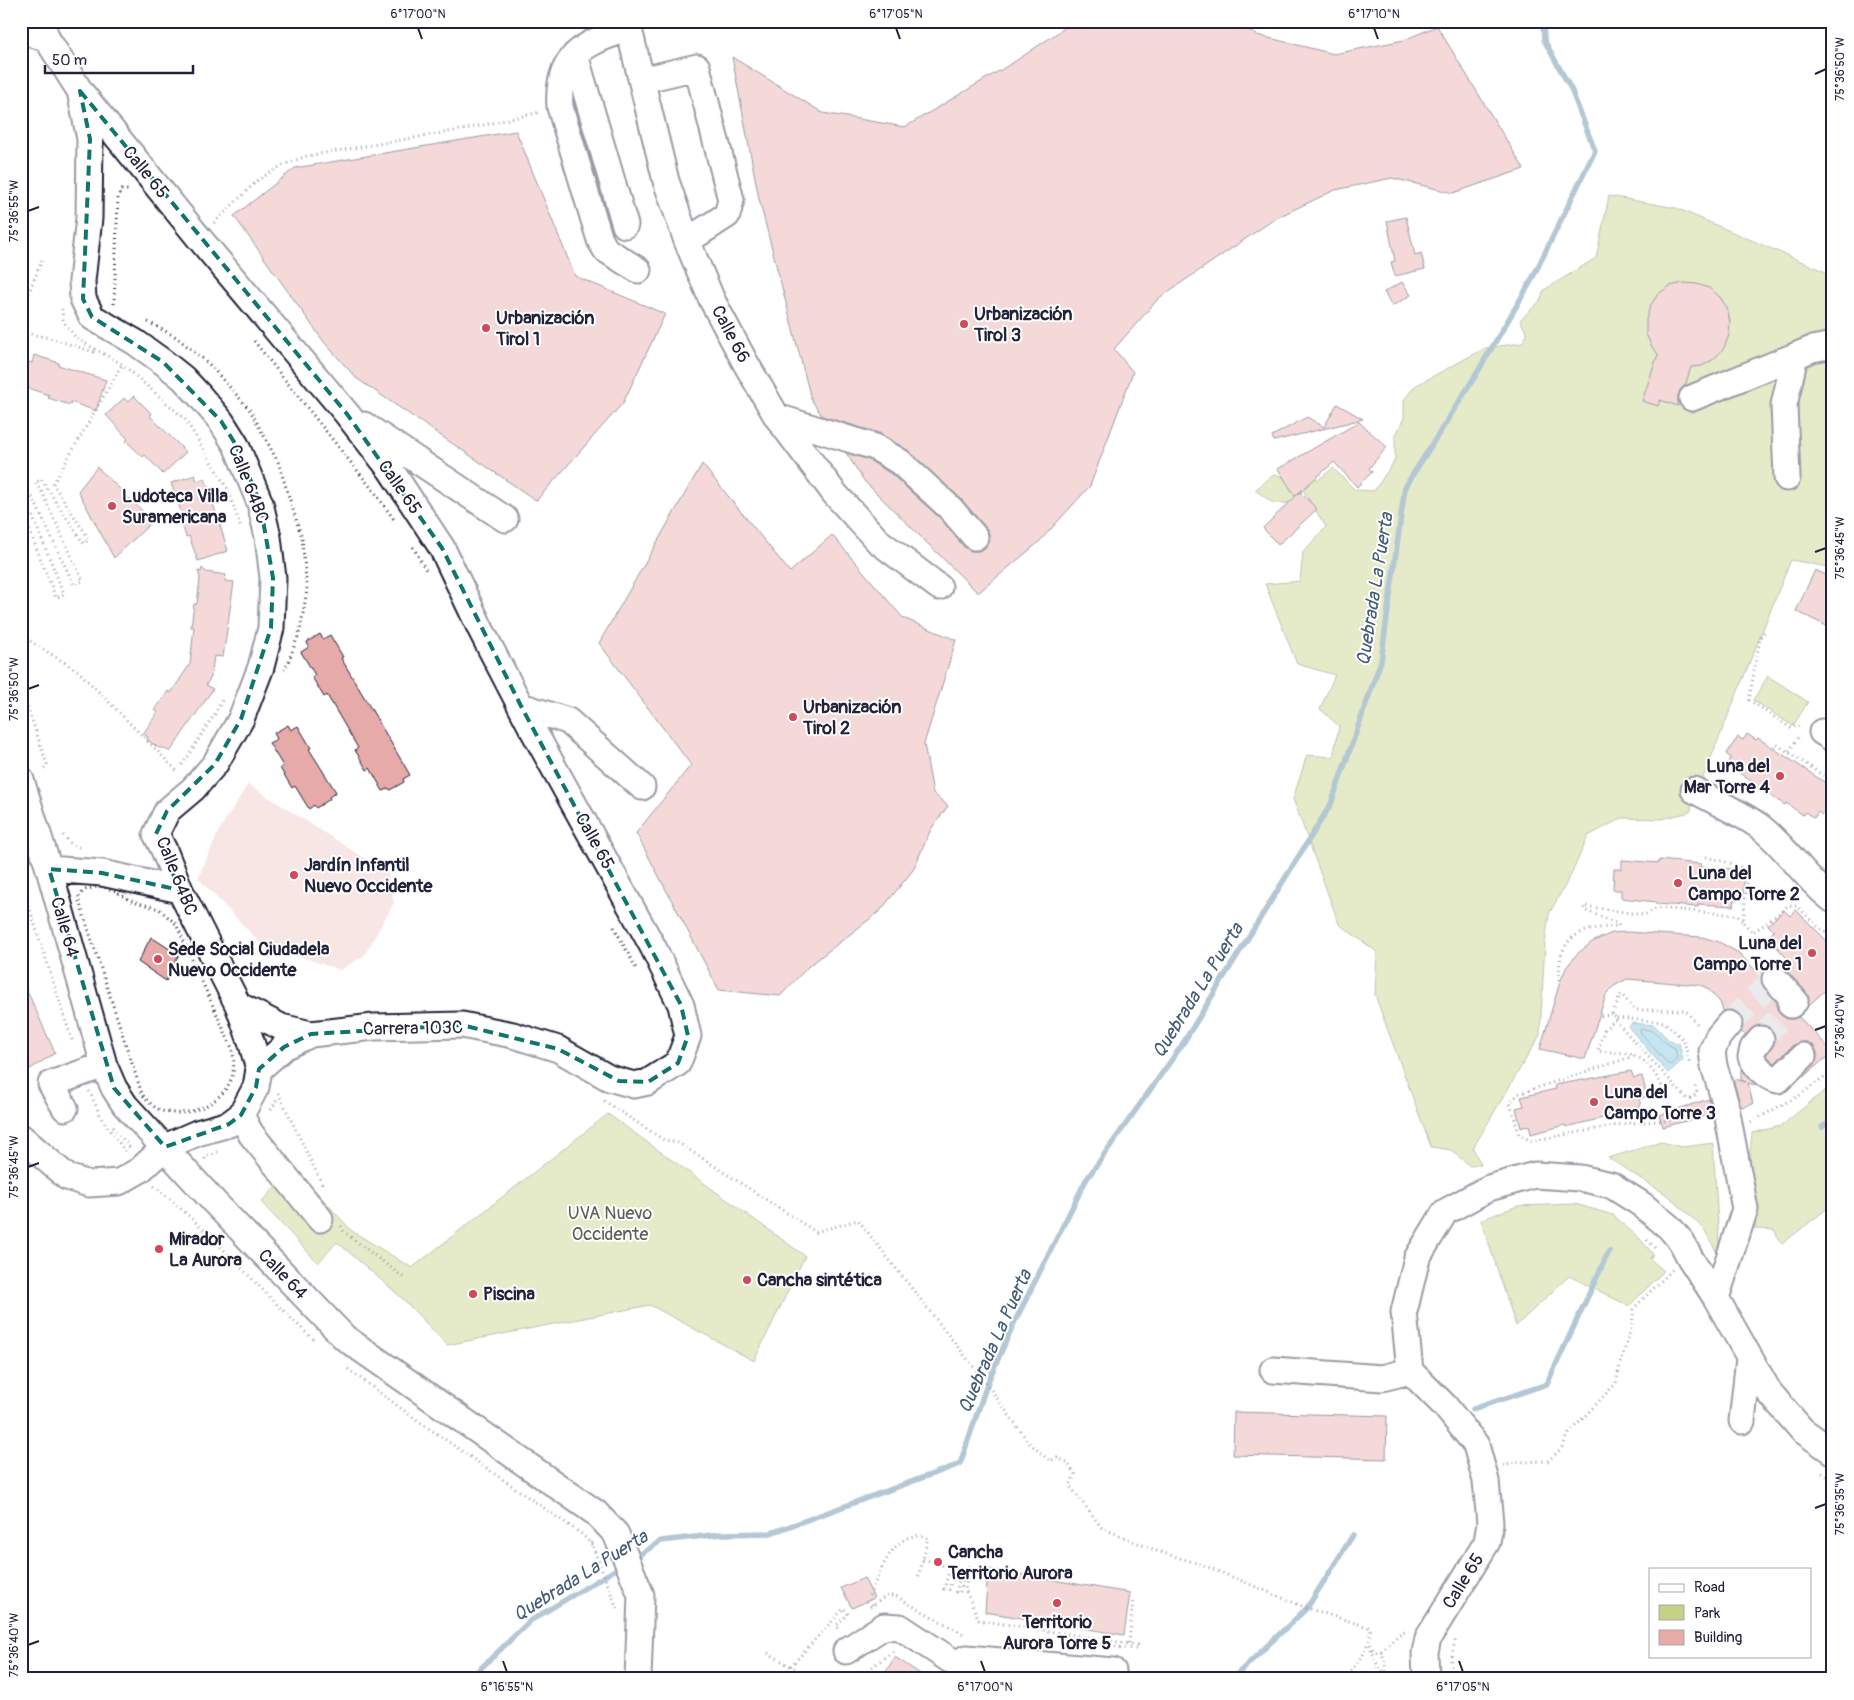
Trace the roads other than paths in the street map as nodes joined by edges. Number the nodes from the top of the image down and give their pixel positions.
1 (628, 25) edge
2 (21, 30) edge
3 (44, 30) edge
4 (575, 54) junction
5 (642, 80) junction
6 (80, 91) junction
7 (625, 225) dead end
8 (687, 241) junction
9 (638, 270) dead end
10 (1833, 345) edge
11 (1795, 356) junction
12 (1692, 398) dead end
13 (347, 414) junction
14 (777, 417) junction
15 (1787, 478) dead end
16 (505, 519) dead end
17 (975, 536) dead end
18 (939, 587) dead end
19 (521, 706) junction
20 (33, 780) edge
21 (642, 786) dead end
22 (1694, 790) dead end
23 (49, 869) junction
24 (180, 890) junction
25 (1833, 900) edge
26 (1775, 979) dead end
27 (238, 1005) junction
28 (681, 1005) joint
29 (1790, 1005) dead end
30 (1729, 1024) tunnel mouth
31 (311, 1034) junction
32 (1761, 1038) tunnel mouth
33 (1803, 1056) dead end
34 (104, 1065) junction
35 (259, 1069) junction
36 (64, 1108) dead end
37 (241, 1115) junction
38 (21, 1137) edge
39 (165, 1148) junction
40 (330, 1221) road end
41 (1716, 1298) junction
42 (1749, 1358) junction
43 (1273, 1370) dead end
44 (1410, 1371) junction
45 (1742, 1421) dead end
46 (1833, 1452) edge
47 (842, 1640) road end
48 (960, 1652) junction
49 (1112, 1671) dead end
50 (638, 1679) edge
51 (979, 1679) edge
52 (1426, 1679) edge

1 - 4 street
1 - 5 street, Calle 66
2 - 3 street
3 - 6 street, Calle 65
4 - 7 street
4 - 9 street
5 - 8 street, Calle 66
5 - 8 street
6 - 13 street, Calle 65
6 - 24 street, Calle 64BC
8 - 14 street, Calle 66
10 - 11 street
11 - 12 street
11 - 15 street
13 - 16 street
13 - 19 street, Calle 65
14 - 17 street
14 - 18 street, Calle 66
19 - 21 street
19 - 28 street, Calle 65
20 - 23 street, Calle 64
22 - 25 street
23 - 24 street
23 - 34 street, Calle 64
24 - 27 street, Calle 64BC
26 - 29 street
27 - 31 street
27 - 35 street, Calle 64BC
28 - 31 street, Carrera 103C
30 - 41 street
31 - 35 street
32 - 33 street
34 - 36 street
34 - 39 street, Calle 64
35 - 37 street
37 - 39 street
37 - 40 street
38 - 39 street
39 - 50 street, Calle 64
41 - 42 street
41 - 44 street
42 - 45 street
42 - 46 street
43 - 44 street
44 - 52 street, Calle 65
47 - 48 street
48 - 49 street
48 - 51 street

